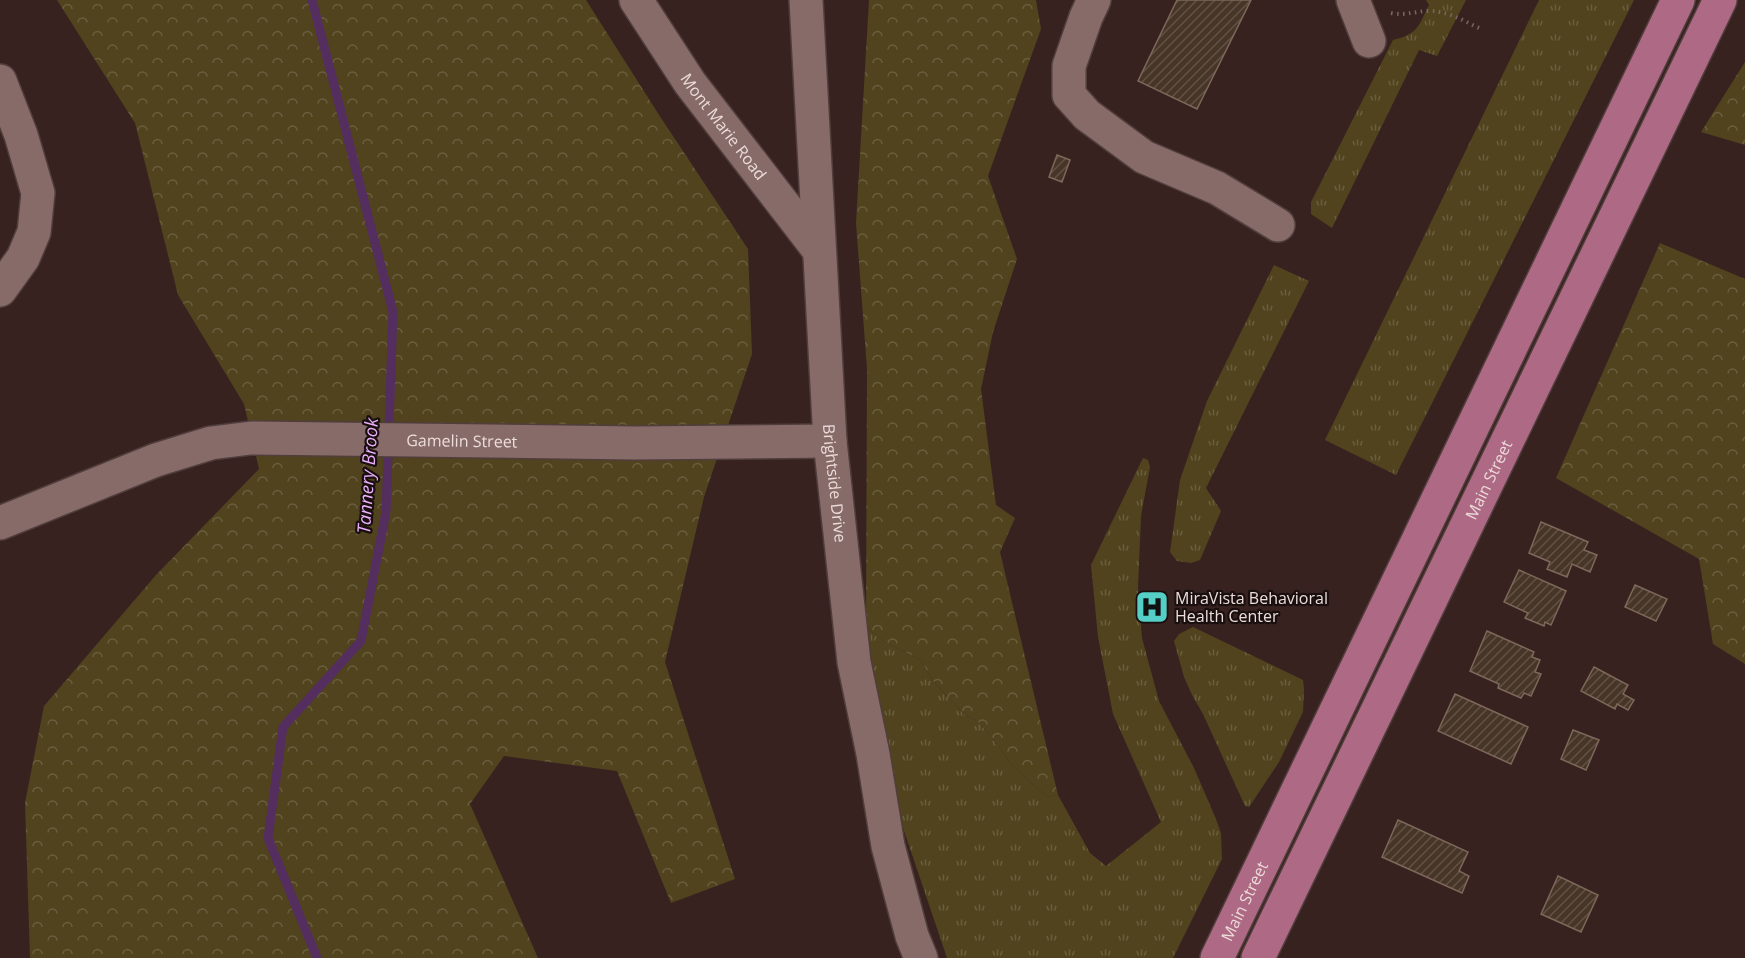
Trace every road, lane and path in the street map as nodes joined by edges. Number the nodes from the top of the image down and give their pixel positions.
1 (636, 0) edge
2 (806, 0) edge
3 (1094, 0) edge
4 (1678, 0) edge
5 (1720, 0) edge
6 (1732, 0) edge
7 (1354, 3) edge
8 (1479, 28) dead end
9 (1705, 31) junction
10 (1369, 41) dead end
11 (0, 81) edge
12 (1278, 225) dead end
13 (818, 249) junction
14 (0, 290) edge
15 (830, 441) junction
16 (0, 522) edge
17 (921, 958) edge
18 (1217, 958) edge
19 (1258, 958) edge

1 - 13 street, Mont Marie Road
2 - 13 street, Brightside Drive
3 - 12 street
4 - 18 main road, Main Street
5 - 9 main road, Main Street
6 - 9 main road
7 - 8 path
7 - 10 street
9 - 19 main road, Main Street
11 - 14 street
13 - 15 street, Brightside Drive
15 - 16 street, Gamelin Street
15 - 17 street, Brightside Drive

